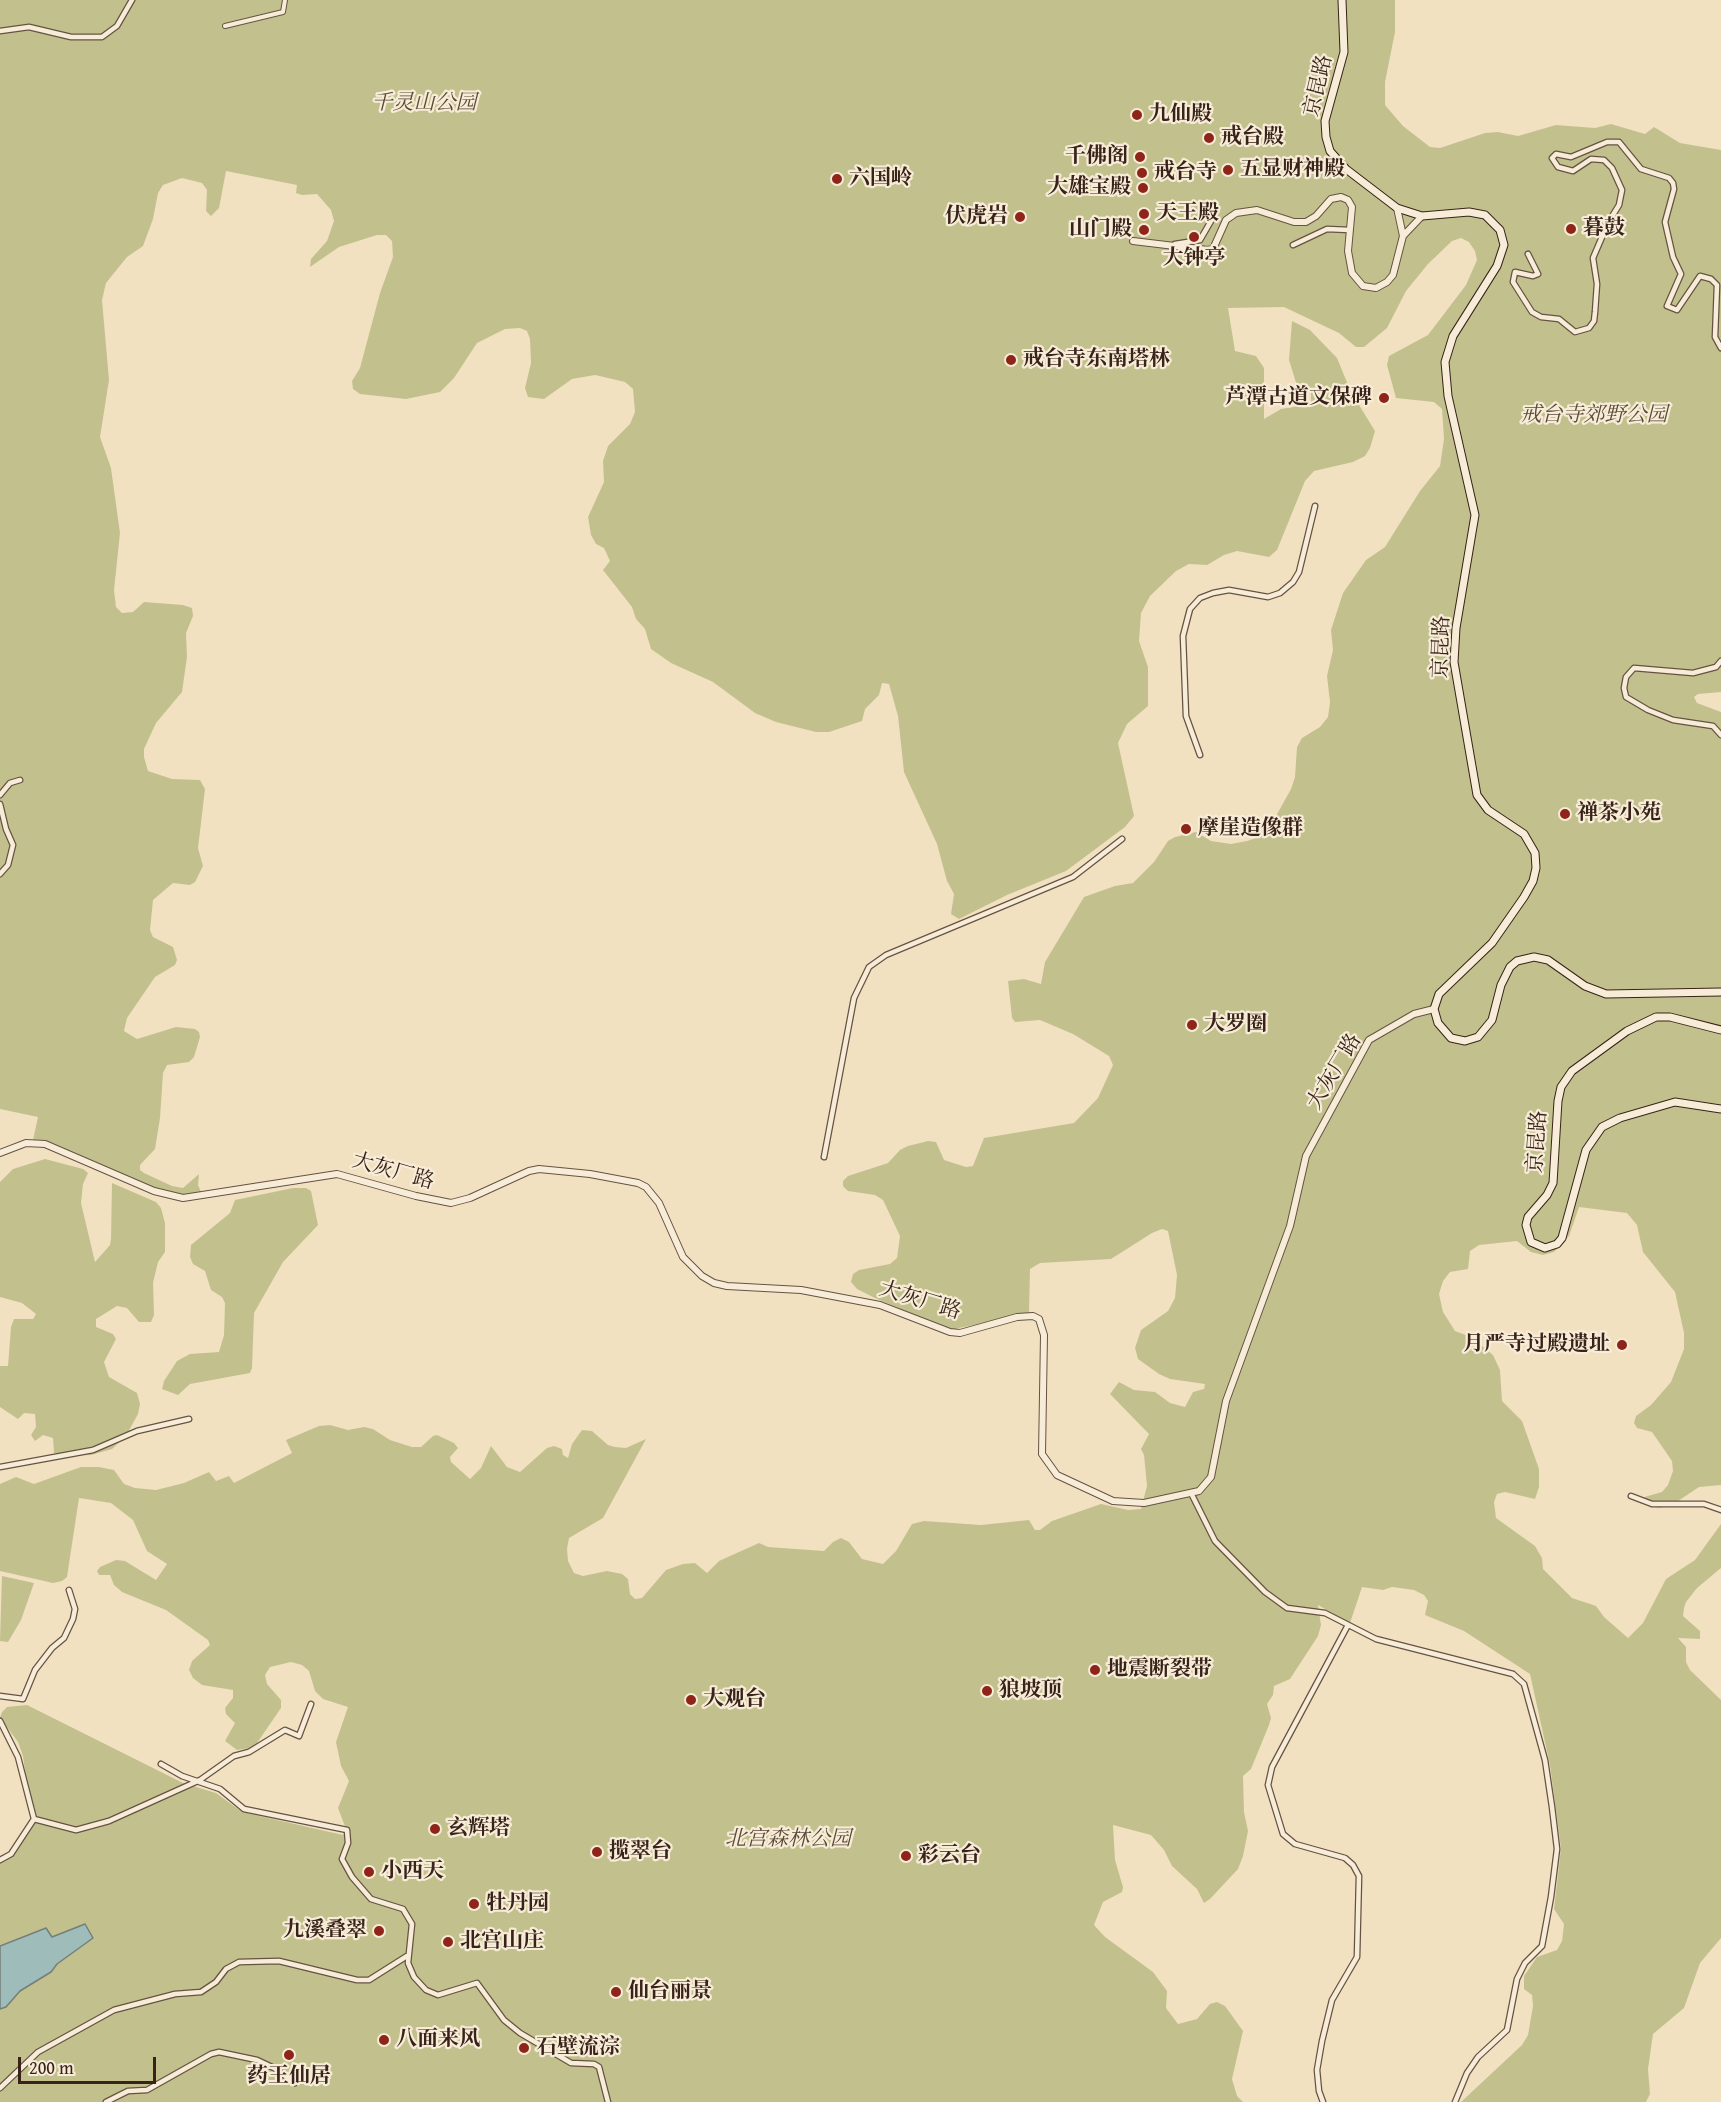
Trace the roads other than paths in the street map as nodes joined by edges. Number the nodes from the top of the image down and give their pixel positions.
1 (132, 0) edge
2 (285, 0) edge
3 (1342, 0) edge
4 (225, 26) dead end
5 (0, 31) edge
6 (1398, 208) junction
7 (1422, 216) junction
8 (1211, 221) dead end
9 (1350, 230) junction
10 (1403, 236) junction
11 (1134, 241) dead end
12 (1293, 244) dead end
13 (1172, 245) junction
14 (1528, 254) dead end
15 (1721, 348) edge
16 (1315, 506) dead end
17 (1721, 661) edge
18 (1721, 735) edge
19 (1200, 755) dead end
20 (20, 780) dead end
21 (0, 795) edge
22 (0, 804) edge
23 (1122, 839) dead end
24 (0, 874) edge
25 (1721, 992) edge
26 (1434, 1009) junction
27 (1721, 1030) edge
28 (1721, 1109) edge
29 (0, 1153) edge
30 (824, 1157) dead end
31 (189, 1419) dead end
32 (0, 1467) edge
33 (1191, 1493) junction
34 (1631, 1496) dead end
35 (1721, 1510) edge
36 (69, 1590) dead end
37 (1348, 1625) junction
38 (0, 1696) edge
39 (312, 1704) dead end
40 (0, 1721) edge
41 (161, 1764) dead end
42 (200, 1780) junction
43 (34, 1819) junction
44 (0, 1860) edge
45 (407, 1956) junction
46 (295, 2083) dead end
47 (0, 2088) edge
48 (106, 2102) edge
49 (608, 2102) edge
50 (1323, 2102) edge
51 (1455, 2102) edge

1 - 5 street
2 - 4 street
3 - 6 main road, 京昆路
6 - 7 main road, 京昆路
6 - 10 street
7 - 10 street
7 - 26 main road, 京昆路
8 - 13 street
9 - 10 street
9 - 12 street
9 - 13 street
11 - 13 street
14 - 15 street
16 - 19 street
17 - 18 street
20 - 21 street
22 - 24 street
23 - 30 street
25 - 26 main road
26 - 33 street, 大灰厂路
27 - 28 main road, 京昆路
29 - 33 street, 大灰厂路
31 - 32 street
33 - 37 street
34 - 35 street
36 - 38 street
37 - 50 street
37 - 51 street
39 - 42 street
40 - 43 street
41 - 42 street
42 - 43 street
42 - 45 street
43 - 44 street
45 - 47 street
45 - 49 street
46 - 48 street

